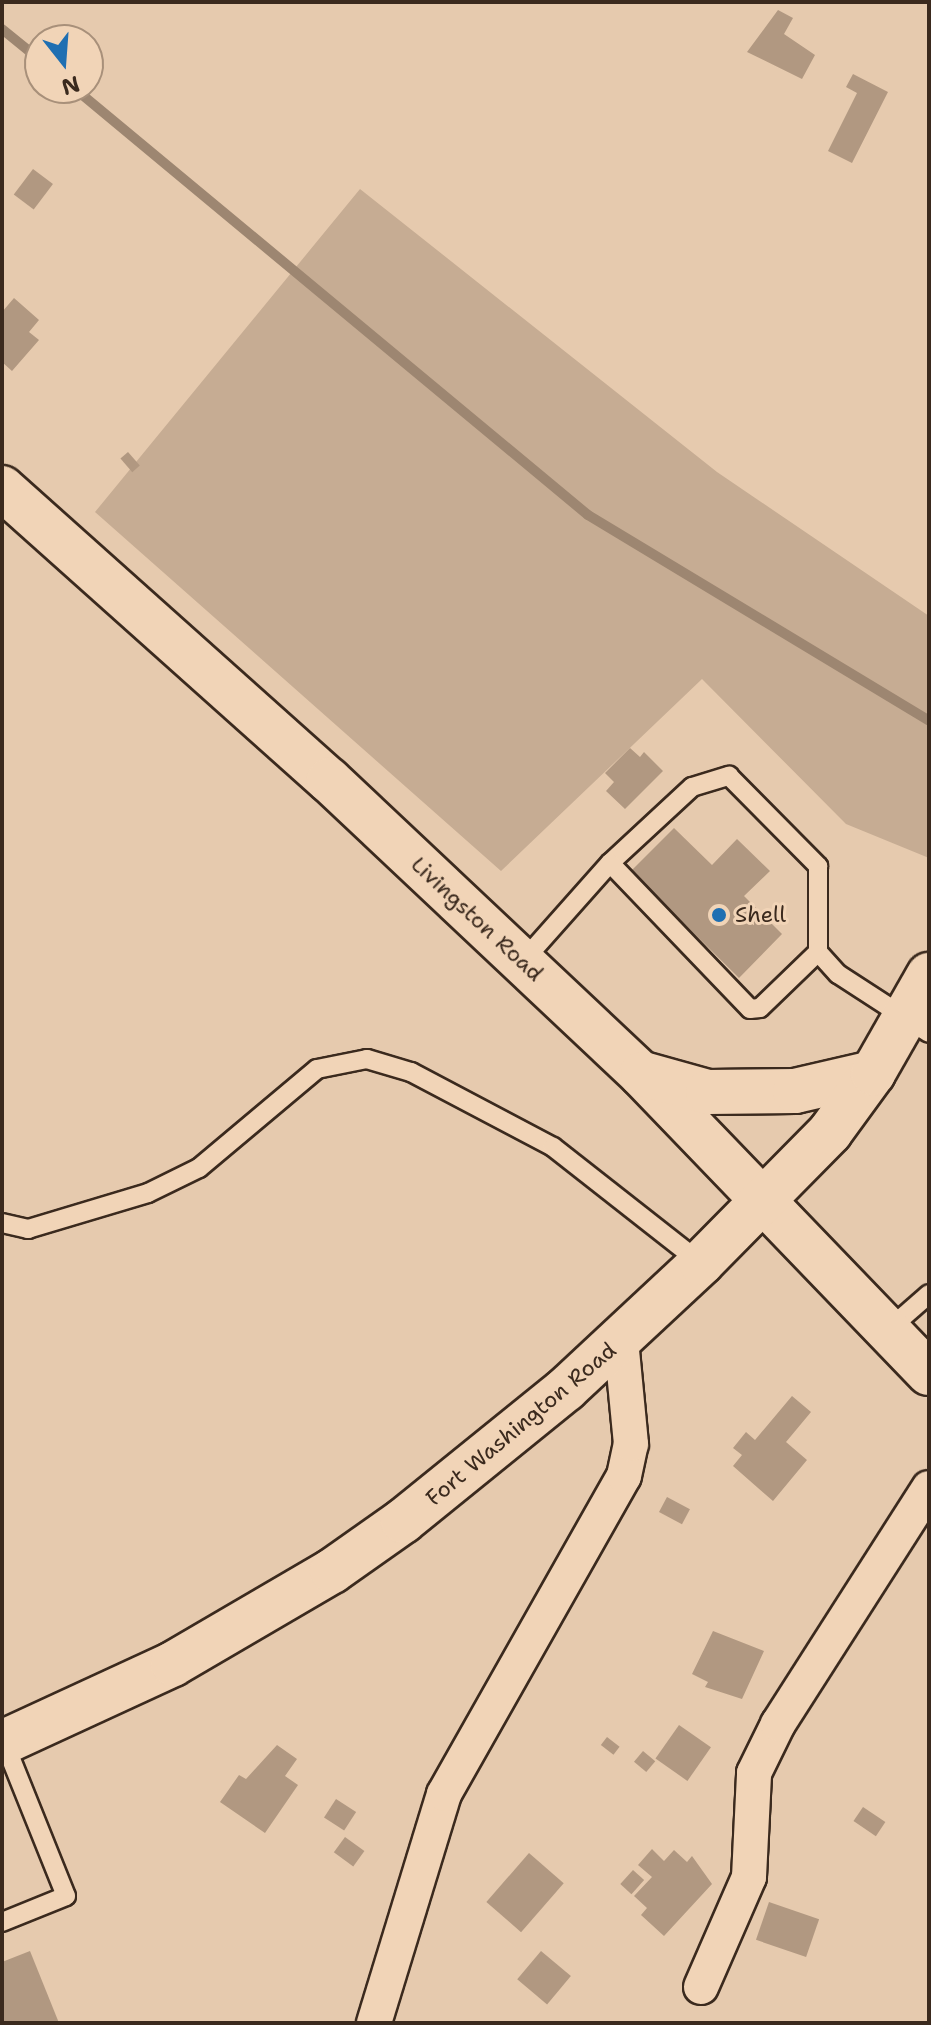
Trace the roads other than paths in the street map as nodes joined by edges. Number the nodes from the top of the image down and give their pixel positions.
1 (2, 488) edge
2 (610, 863) junction
3 (818, 952) junction
4 (523, 961) junction
5 (929, 975) edge
6 (917, 1027) edge
7 (873, 1073) junction
8 (641, 1074) junction
9 (765, 1200) junction
10 (2, 1223) edge
11 (701, 1263) junction
12 (929, 1294) edge
13 (889, 1329) junction
14 (621, 1341) junction
15 (929, 1373) edge
16 (929, 1488) edge
17 (3, 1743) edge
18 (2, 1922) edge
19 (701, 1987) dead end
20 (374, 2023) edge

1 - 4 main road, Livingston Road
2 - 3 lane
2 - 3 lane
2 - 4 lane
3 - 6 lane
4 - 8 main road, Livingston Road
5 - 6 main road, Fort Washington Road
6 - 7 main road, Fort Washington Road
7 - 8 main road
7 - 9 main road, Fort Washington Road
8 - 9 main road, Livingston Road
9 - 11 main road, Fort Washington Road
9 - 13 main road, Livingston Road
10 - 11 lane
11 - 14 main road, Fort Washington Road
12 - 13 lane
13 - 15 main road, Livingston Road
14 - 17 main road, Fort Washington Road
14 - 20 street
16 - 19 street
17 - 18 lane

